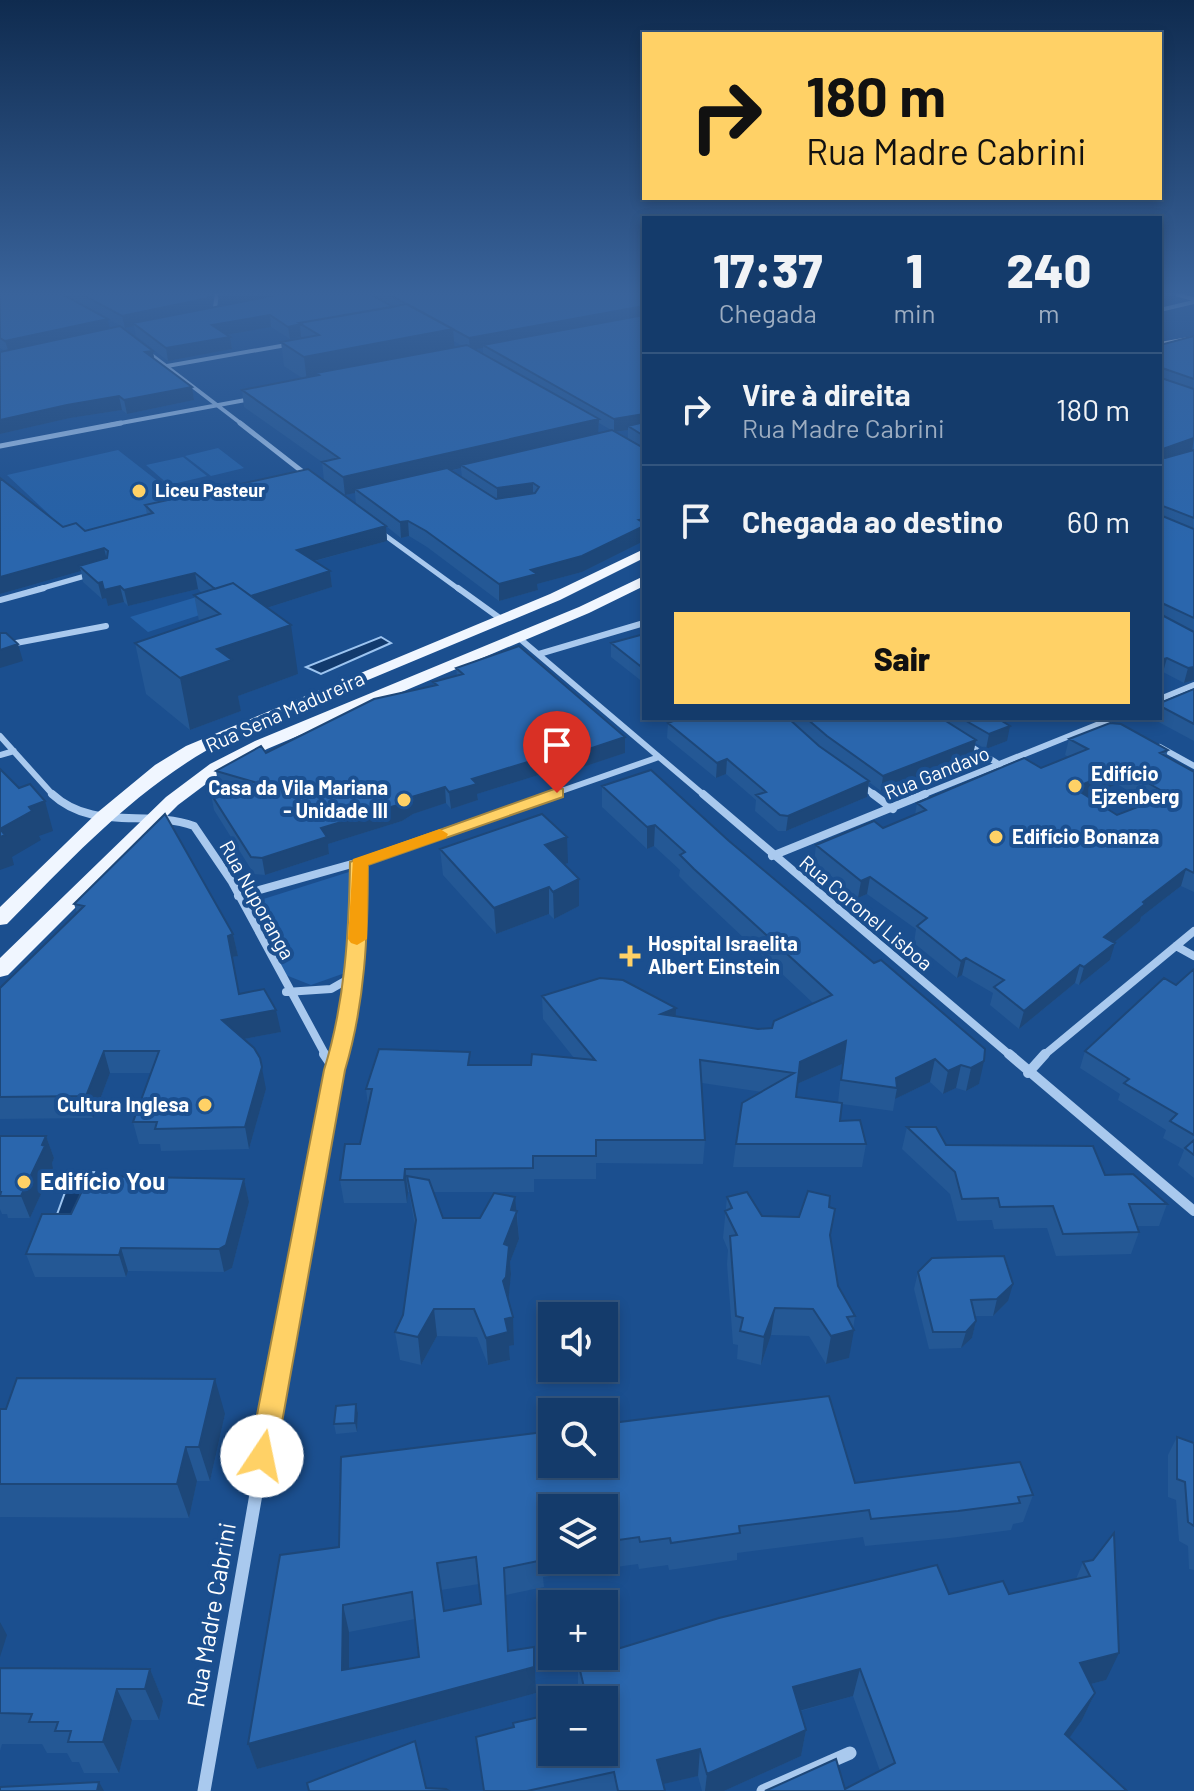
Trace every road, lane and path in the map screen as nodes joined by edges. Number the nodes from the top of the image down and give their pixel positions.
1 (182, 378) edge
2 (266, 396) edge
3 (217, 405) junction
4 (0, 446) edge
5 (309, 477) edge
6 (378, 529) edge
7 (642, 554) edge
8 (107, 569) edge
9 (642, 581) edge
10 (0, 600) edge
11 (501, 619) junction
12 (642, 624) edge
13 (106, 626) dead end
14 (519, 638) junction
15 (0, 646) edge
16 (539, 654) junction
17 (1194, 685) edge
18 (1162, 688) edge
19 (1173, 694) junction
20 (1162, 698) edge
21 (1108, 720) edge
22 (1112, 720) edge
23 (1121, 726) edge
24 (0, 736) edge
25 (954, 736) edge
26 (1157, 746) edge
27 (14, 751) junction
28 (0, 755) edge
29 (659, 757) junction
30 (1000, 765) junction
31 (1194, 766) edge
32 (850, 777) edge
33 (893, 809) junction
34 (105, 817) junction
35 (156, 818) junction
36 (772, 856) junction
37 (359, 862) junction
38 (238, 896) junction
39 (0, 919) edge
40 (1194, 931) edge
41 (1176, 946) junction
42 (1194, 956) edge
43 (0, 970) edge
44 (353, 976) junction
45 (286, 992) junction
46 (335, 1070) junction
47 (1028, 1073) junction
48 (1194, 1211) edge
49 (850, 1753) dead end
50 (204, 1791) edge
51 (763, 1791) edge

1 - 3 street
2 - 3 street
3 - 4 street
3 - 5 street
6 - 11 street
7 - 11 main road, Rua Sena Madureira
8 - 10 street
9 - 14 main road, Rua Sena Madureira
11 - 34 main road, Rua Sena Madureira
12 - 16 street
13 - 15 street
14 - 16 street, Rua Coronel Lisboa
14 - 35 main road, Rua Sena Madureira
16 - 29 street, Rua Coronel Lisboa
17 - 19 street
18 - 19 street
19 - 20 street
21 - 30 street, Rua Gandavo
22 - 23 street
24 - 27 street, Rua Nuporanga
25 - 30 street
26 - 31 street
27 - 28 street
27 - 34 street, Rua Nuporanga
29 - 36 street, Rua Coronel Lisboa
29 - 37 street
30 - 33 street, Rua Gandavo
32 - 33 street
33 - 36 street, Rua Gandavo
34 - 35 street, Rua Nuporanga
34 - 39 main road, Rua Sena Madureira
35 - 38 street, Rua Nuporanga
35 - 43 main road, Rua Sena Madureira
36 - 47 street, Rua Coronel Lisboa
37 - 38 street
37 - 44 street, Rua Madre Cabrini
38 - 45 street, Rua Nuporanga
40 - 41 street
41 - 42 street
41 - 47 street
44 - 45 street
44 - 46 street, Rua Madre Cabrini
45 - 46 street, Rua Nuporanga
46 - 50 street, Rua Madre Cabrini
47 - 48 street, Rua Coronel Lisboa
49 - 51 street

